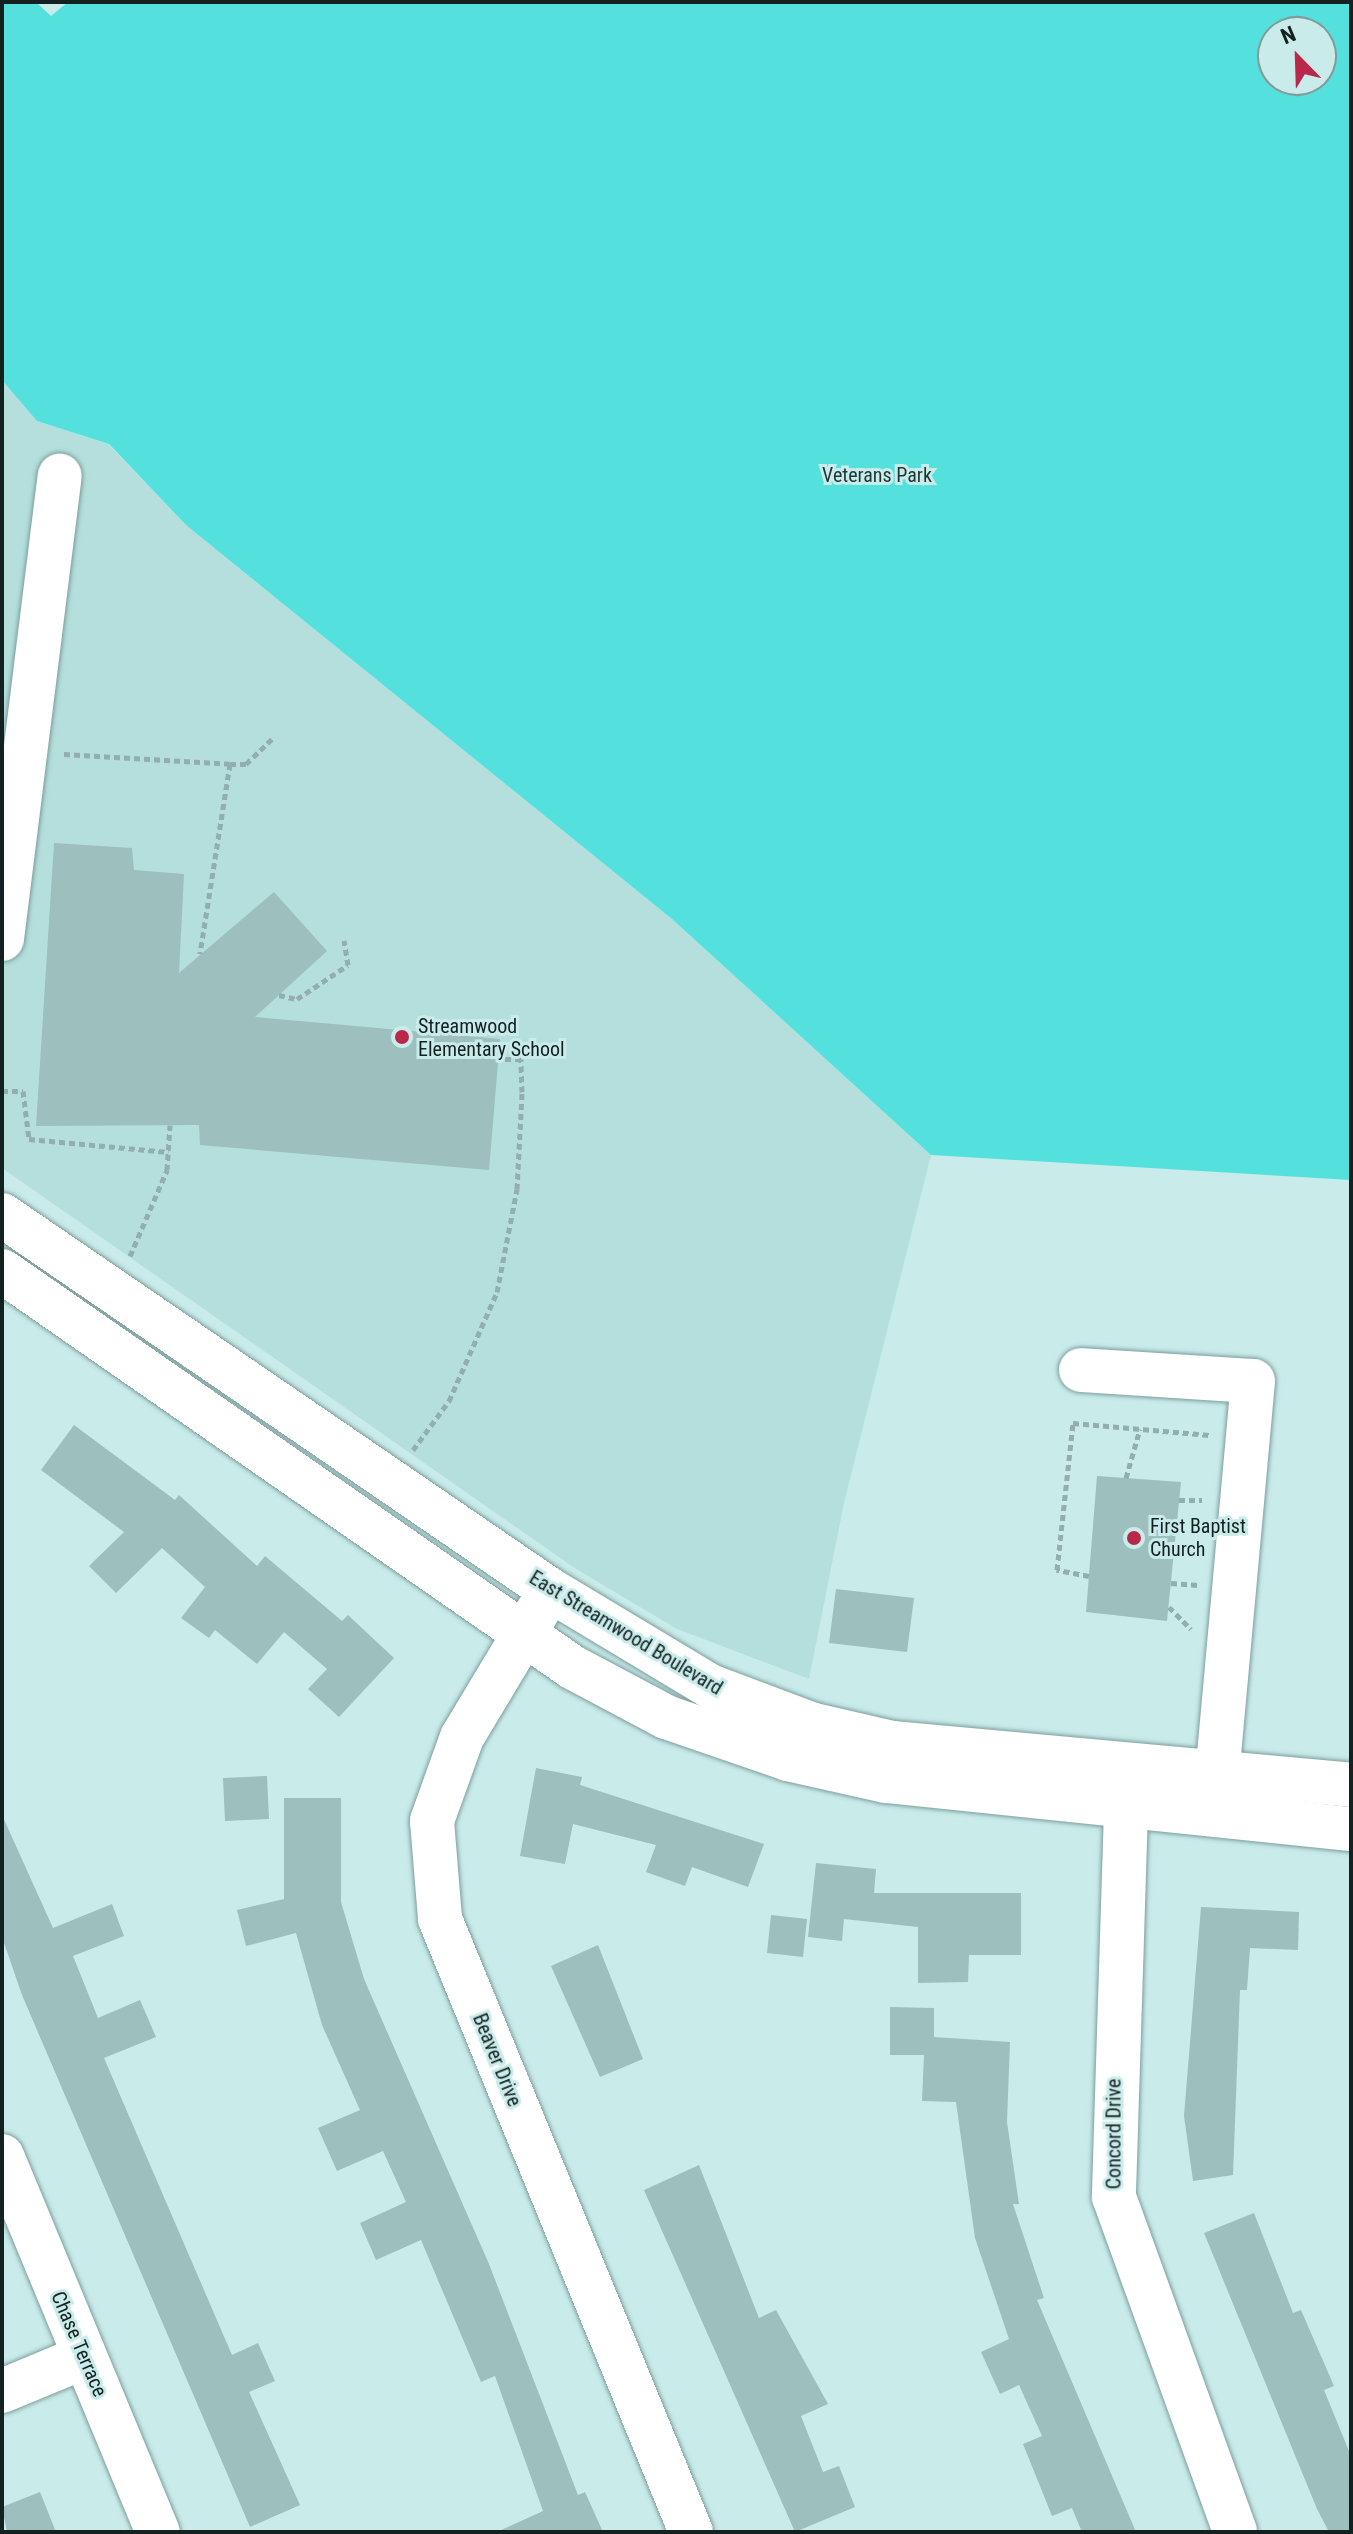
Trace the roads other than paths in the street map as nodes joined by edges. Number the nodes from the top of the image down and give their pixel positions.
1 (60, 476) dead end
2 (2, 939) edge
3 (2, 1215) edge
4 (2, 1271) edge
5 (1081, 1370) dead end
6 (550, 1590) junction
7 (524, 1634) junction
8 (1128, 1764) junction
9 (1218, 1772) junction
10 (1351, 1785) edge
11 (1126, 1808) junction
12 (1214, 1816) junction
13 (1351, 1829) edge
14 (2, 2156) edge
15 (84, 2357) junction
16 (2, 2391) edge
17 (158, 2532) edge
18 (691, 2532) edge
19 (1235, 2532) edge

1 - 2 street
3 - 6 street, East Streamwood Boulevard
4 - 7 street
5 - 9 street
6 - 7 street, Beaver Drive
6 - 8 street, East Streamwood Boulevard
7 - 11 street
7 - 18 street, Beaver Drive
8 - 9 street, East Streamwood Boulevard
8 - 11 street, Concord Drive
9 - 10 street, East Streamwood Boulevard
9 - 12 street
11 - 12 street
11 - 19 street, Concord Drive
12 - 13 street
14 - 15 street, Chase Terrace
15 - 16 street
15 - 17 street, Chase Terrace

